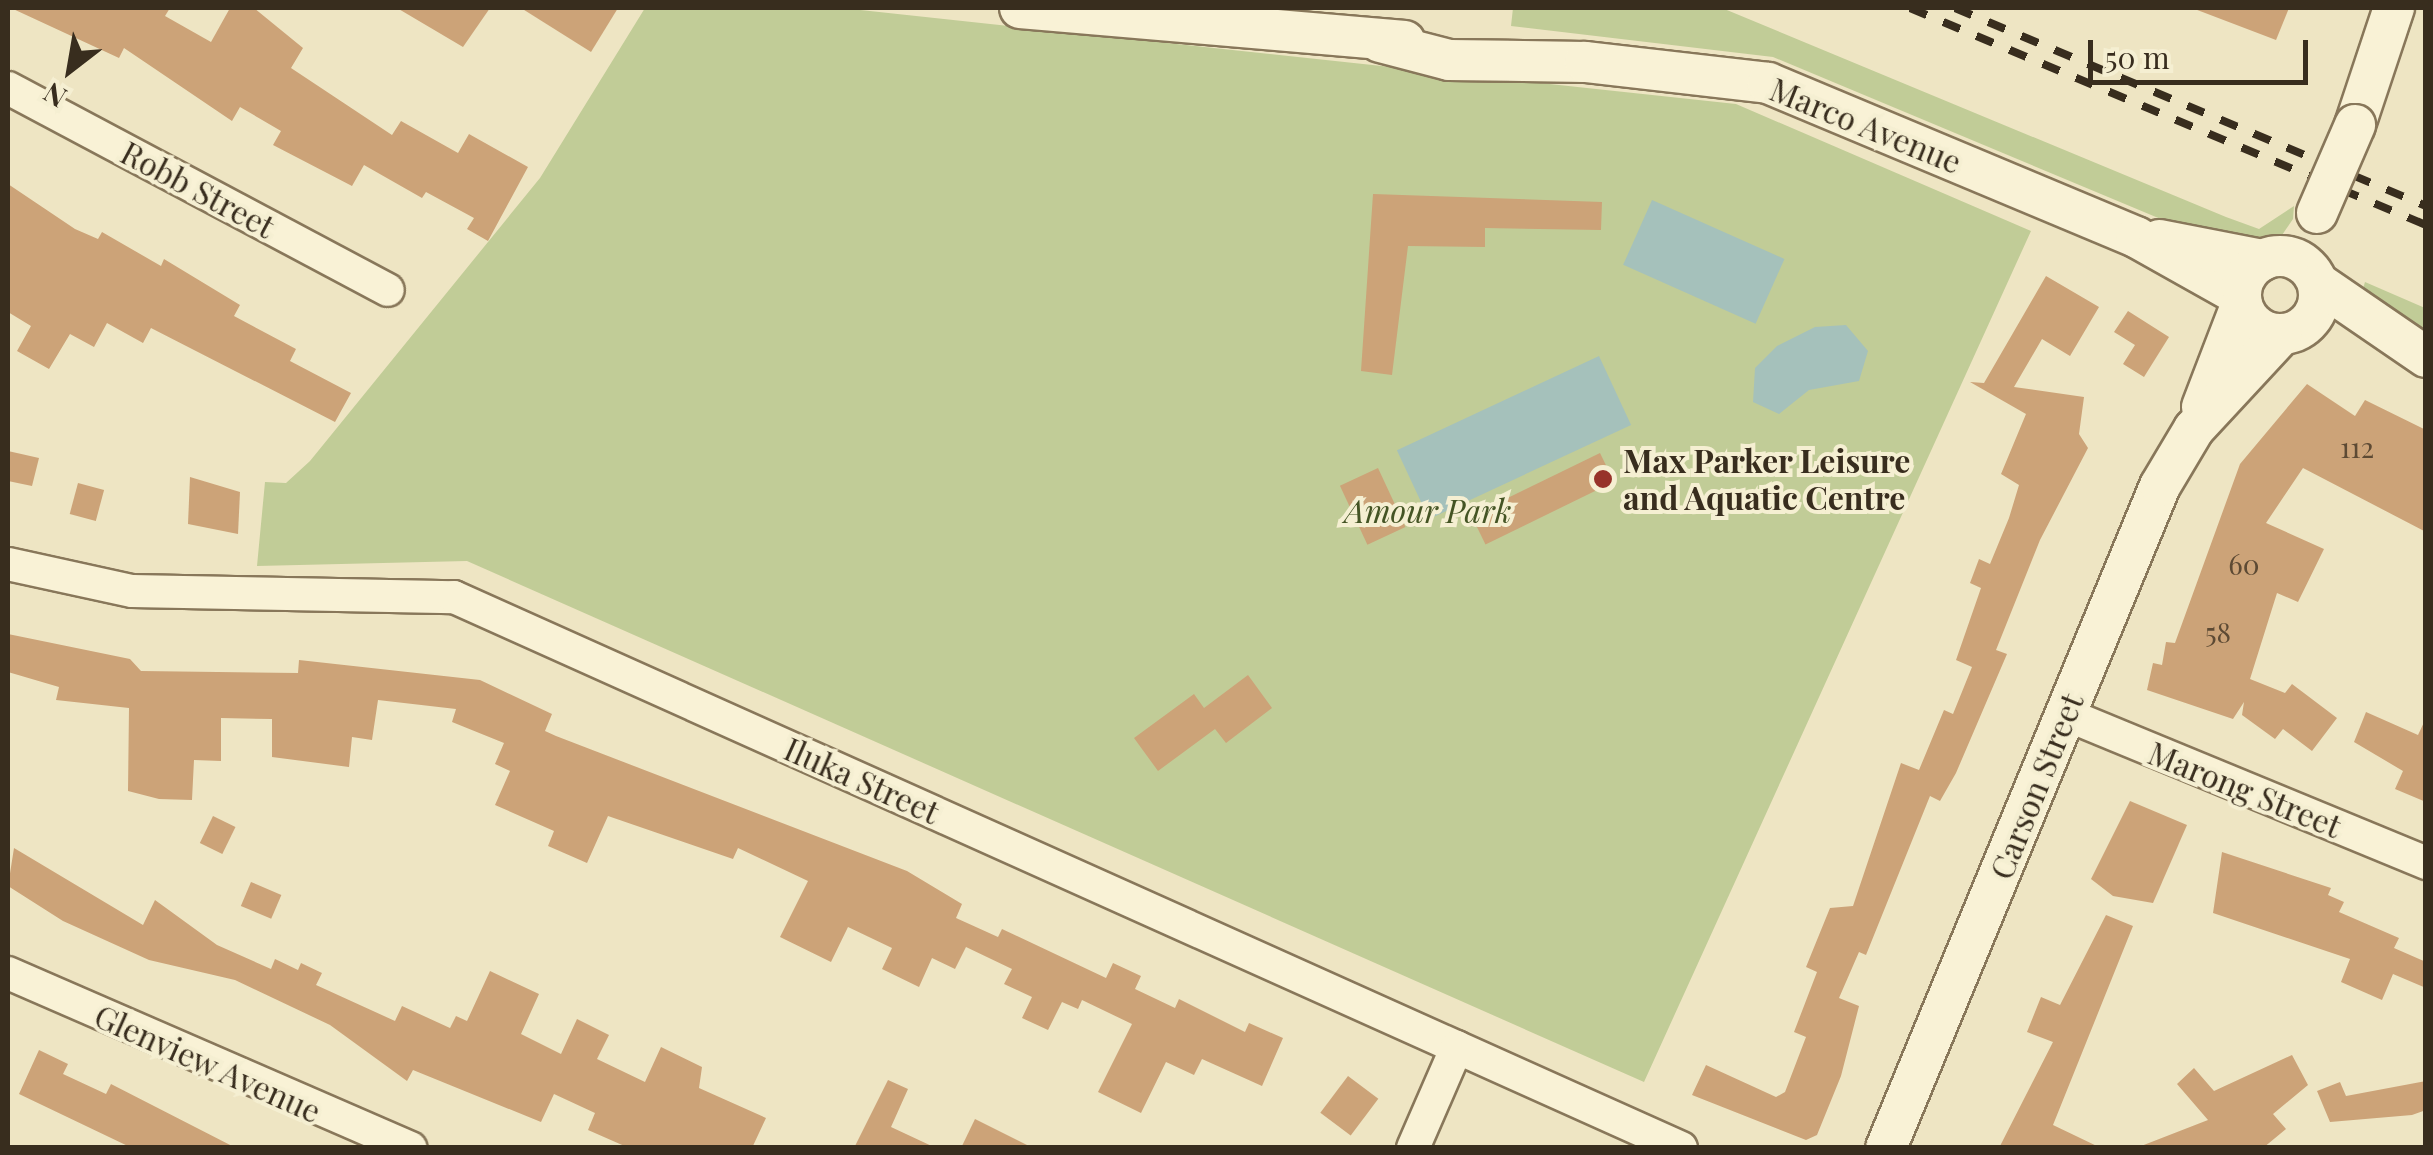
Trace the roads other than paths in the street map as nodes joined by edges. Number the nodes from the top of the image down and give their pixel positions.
1 (1020, 8) edge
2 (2394, 8) edge
3 (2420, 8) edge
4 (2384, 54) junction
5 (8, 88) edge
6 (2136, 236) junction
7 (2292, 267) junction
8 (388, 290) dead end
9 (2242, 300) junction
10 (2291, 332) junction
11 (2419, 354) edge
12 (2194, 429) junction
13 (8, 564) edge
14 (2066, 714) junction
15 (2426, 863) edge
16 (8, 974) edge
17 (1457, 1047) junction
18 (410, 1148) edge
19 (1412, 1148) edge
20 (1681, 1148) edge
21 (1886, 1148) edge

1 - 6 street, Marco Avenue
2 - 4 street
3 - 4 street
4 - 7 street, bridge
5 - 8 street, Robb Street
6 - 7 street, Marco Avenue
6 - 9 street, Marco Avenue
7 - 9 street, Carson Street
7 - 10 street
7 - 11 street, Marco Avenue
9 - 10 street, Marco Avenue
9 - 12 street, Carson Street
10 - 11 street, Marco Avenue
10 - 12 street, Carson Street
12 - 14 street, Carson Street
13 - 17 street, Iluka Street
14 - 15 street, Marong Street
14 - 21 street, Carson Street
16 - 18 street, Glenview Avenue
17 - 19 street
17 - 20 street, Iluka Street

